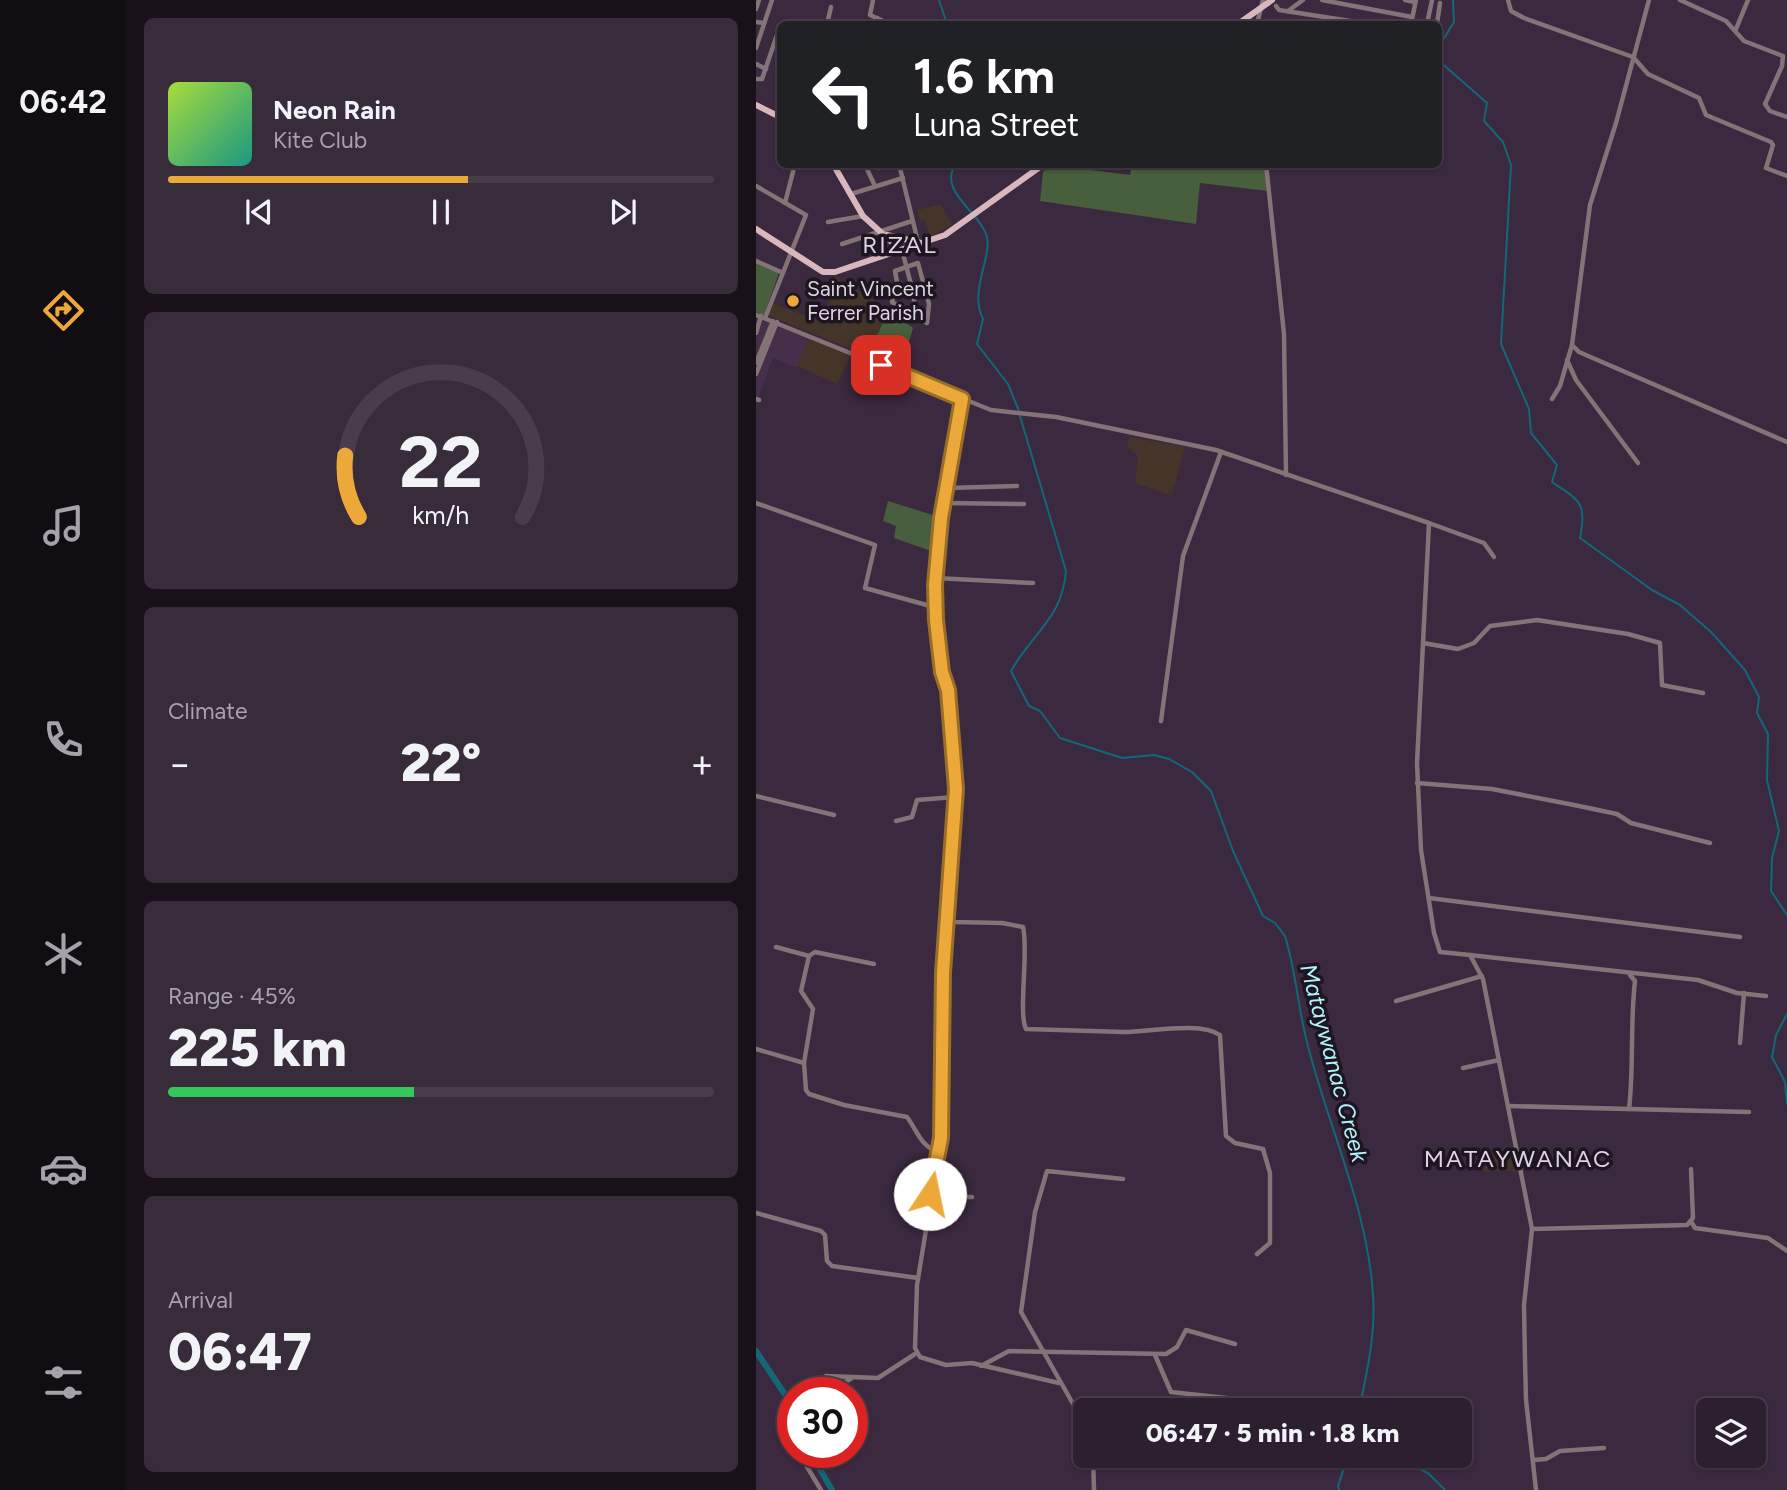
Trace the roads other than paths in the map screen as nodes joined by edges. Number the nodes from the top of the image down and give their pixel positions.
1 (759, 0) edge
2 (772, 0) edge
3 (873, 0) edge
4 (1264, 0) edge
5 (1303, 0) edge
6 (1322, 0) edge
7 (1405, 0) edge
8 (1432, 0) edge
9 (1508, 0) edge
10 (1648, 0) edge
11 (1680, 0) edge
12 (1748, 0) edge
13 (1415, 1) edge
14 (1274, 3) edge
15 (1440, 3) dead end
16 (831, 7) dead end
17 (1260, 8) junction
18 (756, 9) edge
19 (1288, 11) junction
20 (1412, 17) junction
21 (877, 18) junction
22 (828, 21) edge
23 (876, 21) edge
24 (884, 21) edge
25 (1242, 21) edge
26 (1258, 21) edge
27 (1351, 21) edge
28 (1411, 21) edge
29 (1428, 21) edge
30 (1437, 21) edge
31 (756, 22) edge
32 (764, 23) junction
33 (1736, 29) junction
34 (777, 35) dead end
35 (756, 48) edge
36 (1633, 58) junction
37 (756, 64) edge
38 (766, 69) junction
39 (756, 79) edge
40 (756, 105) edge
41 (777, 116) edge
42 (1787, 117) edge
43 (794, 168) edge
44 (836, 168) edge
45 (866, 168) edge
46 (872, 168) edge
47 (900, 168) edge
48 (1038, 168) edge
49 (1266, 168) edge
50 (880, 169) dead end
51 (1787, 176) edge
52 (903, 178) junction
53 (756, 186) edge
54 (875, 186) junction
55 (850, 194) junction
56 (785, 203) junction
57 (863, 216) junction
58 (912, 221) junction
59 (828, 222) dead end
60 (756, 229) edge
61 (882, 233) junction
62 (921, 243) junction
63 (842, 244) dead end
64 (900, 246) junction
65 (790, 251) junction
66 (756, 261) edge
67 (906, 267) junction
68 (781, 272) junction
69 (914, 315) junction
70 (761, 316) edge
71 (775, 321) junction
72 (756, 333) edge
73 (1573, 345) junction
74 (1567, 360) junction
75 (756, 363) edge
76 (756, 374) edge
77 (962, 399) junction
78 (1552, 399) dead end
79 (1787, 443) edge
80 (1221, 452) junction
81 (1638, 463) dead end
82 (1286, 475) junction
83 (1017, 486) dead end
84 (947, 488) junction
85 (756, 503) edge
86 (944, 503) junction
87 (1024, 504) dead end
88 (1429, 523) junction
89 (1494, 557) dead end
90 (935, 578) junction
91 (1033, 583) dead end
92 (934, 607) junction
93 (1423, 643) junction
94 (1703, 693) dead end
95 (1161, 721) dead end
96 (1418, 783) junction
97 (756, 796) edge
98 (956, 797) junction
99 (834, 815) dead end
100 (896, 821) dead end
101 (1710, 843) dead end
102 (1429, 898) junction
103 (946, 918) junction
104 (1740, 937) dead end
105 (776, 947) dead end
106 (1470, 955) junction
107 (809, 956) junction
108 (874, 964) dead end
109 (1630, 974) junction
110 (1482, 976) junction
111 (1744, 993) junction
112 (1766, 996) dead end
113 (1396, 1001) dead end
114 (1740, 1043) dead end
115 (756, 1049) edge
116 (1499, 1060) junction
117 (804, 1063) junction
118 (1463, 1068) dead end
119 (1509, 1106) junction
120 (1629, 1109) junction
121 (1749, 1112) dead end
122 (938, 1152) junction
123 (1691, 1169) dead end
124 (934, 1175) junction
125 (1123, 1179) dead end
126 (972, 1197) dead end
127 (756, 1213) edge
128 (1692, 1223) junction
129 (1532, 1229) junction
130 (1787, 1251) edge
131 (1257, 1254) dead end
132 (918, 1278) junction
133 (1235, 1344) dead end
134 (1042, 1351) junction
135 (915, 1354) junction
136 (1155, 1355) junction
137 (980, 1366) junction
138 (825, 1377) edge
139 (856, 1377) edge
140 (868, 1377) edge
141 (1059, 1383) junction
142 (1226, 1398) edge
143 (1073, 1406) edge
144 (1604, 1448) dead end
145 (1533, 1460) junction
146 (808, 1468) edge
147 (1093, 1468) edge
148 (821, 1490) edge
149 (1094, 1490) edge
150 (1536, 1490) edge

1 - 18 street
2 - 32 street
3 - 21 street
4 - 17 street
5 - 19 street
6 - 20 street
7 - 13 street
8 - 29 street
9 - 36 street
10 - 36 street
11 - 33 street
12 - 33 street
13 - 20 street
14 - 17 main road
14 - 19 street
15 - 30 street
16 - 22 street
17 - 25 main road
17 - 26 street
19 - 27 street
20 - 28 street
21 - 23 street
21 - 24 street
31 - 32 street
32 - 35 street
33 - 42 street
34 - 38 street
36 - 51 street
36 - 73 street
37 - 38 street
38 - 39 street
40 - 41 main road
43 - 56 street
44 - 55 main road
45 - 54 street
46 - 50 street
47 - 52 street
48 - 62 main road
49 - 82 street
52 - 54 street
52 - 58 street
53 - 56 street
54 - 55 street
55 - 57 main road
56 - 65 street
57 - 59 street
57 - 61 main road
58 - 61 street
58 - 62 street
60 - 65 main road
61 - 63 street
61 - 64 main road
62 - 64 main road
64 - 65 main road
64 - 67 street
65 - 68 street
66 - 68 street
67 - 69 street
67 - 69 street
67 - 69 street
68 - 70 street
70 - 71 street
70 - 72 street
71 - 75 street
71 - 76 street
71 - 77 street
73 - 74 street
73 - 79 street
74 - 78 street
74 - 81 street
77 - 80 street
77 - 84 street
80 - 82 street
80 - 95 street
82 - 88 street
83 - 84 street
84 - 86 street
85 - 92 street
86 - 87 street
86 - 90 street
88 - 89 street
88 - 93 street
90 - 91 street
90 - 92 street
92 - 98 street
93 - 94 street
93 - 96 street
96 - 101 street
96 - 102 street
97 - 99 street
98 - 100 street
98 - 103 street
102 - 104 street
102 - 106 street
103 - 122 street
103 - 131 street
105 - 107 street
106 - 109 street
106 - 110 street
107 - 108 street
107 - 117 street
109 - 111 street
109 - 120 street
110 - 113 street
110 - 116 street
111 - 112 street
111 - 114 street
115 - 117 street
116 - 118 street
116 - 119 street
117 - 122 street
119 - 120 street
119 - 129 street
120 - 121 street
122 - 124 street
123 - 128 street
124 - 126 street
124 - 132 street
125 - 134 street
127 - 132 street
128 - 129 street
128 - 130 street
129 - 145 street
132 - 135 street
133 - 136 street
134 - 136 street
134 - 137 street
134 - 141 street
135 - 137 street
135 - 140 street
136 - 142 street
137 - 141 street
138 - 139 street
141 - 143 street
144 - 145 street
145 - 150 street
146 - 148 street
147 - 149 street

